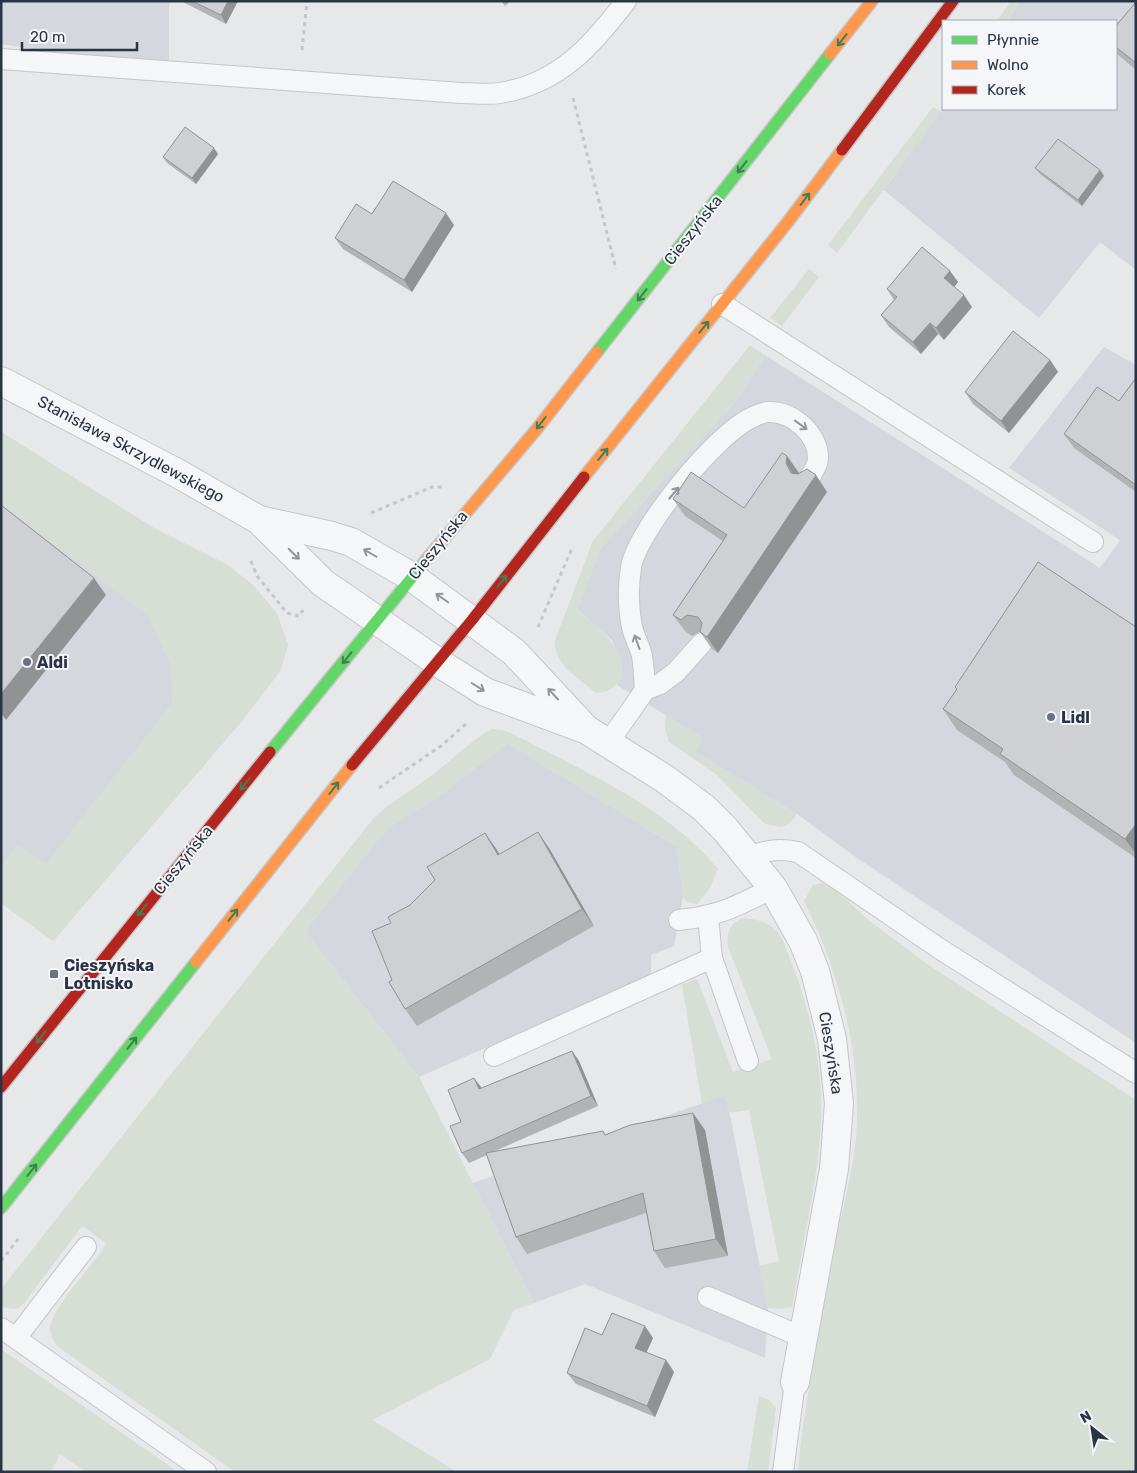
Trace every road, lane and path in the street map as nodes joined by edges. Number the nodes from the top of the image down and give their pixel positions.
1 (307, 1) edge
2 (626, 1) edge
3 (872, 1) edge
4 (953, 1) edge
5 (301, 58) dead end
6 (1, 59) edge
7 (565, 68) junction
8 (616, 269) dead end
9 (722, 304) junction
10 (1, 381) edge
11 (809, 479) edge
12 (259, 520) junction
13 (1093, 542) dead end
14 (574, 543) dead end
15 (412, 577) junction
16 (378, 620) junction
17 (472, 620) junction
18 (702, 643) edge
19 (514, 652) junction
20 (436, 661) junction
21 (644, 690) junction
22 (485, 692) junction
23 (598, 737) junction
24 (374, 792) dead end
25 (749, 857) junction
26 (773, 888) junction
27 (708, 917) junction
28 (679, 920) dead end
29 (712, 958) junction
30 (494, 1056) dead end
31 (748, 1060) dead end
32 (1136, 1073) edge
33 (1, 1088) edge
34 (1, 1208) edge
35 (20, 1238) dead end
36 (86, 1247) dead end
37 (1, 1261) edge
38 (708, 1297) dead end
39 (9, 1333) edge
40 (802, 1337) junction
41 (795, 1382) joint
42 (206, 1472) edge
43 (783, 1472) edge

1 - 5 path
2 - 7 lane
3 -> 15 main road, Cieszyńska
9 -> 4 main road
6 - 7 lane
7 - 8 path
9 - 13 lane
17 -> 9 main road
10 - 12 street, Stanisława Skrzydlewskiego
21 -> 11 lane
15 -> 12 street, Stanisława Skrzydlewskiego
12 -> 16 street, Stanisława Skrzydlewskiego
14 - 19 path
15 - 16 main road, Cieszyńska
17 -> 15 street, Stanisława Skrzydlewskiego
16 - 20 street, Stanisława Skrzydlewskiego
16 -> 33 main road, Cieszyńska
17 - 19 street, Cieszyńska
17 - 20 main road
18 - 21 lane
23 -> 19 street, Cieszyńska
20 -> 22 street, Cieszyńska
34 -> 20 main road
21 - 23 lane
22 - 23 street, Cieszyńska
22 - 24 path
23 - 25 street, Cieszyńska
25 - 26 street, Cieszyńska
25 - 32 lane
26 - 27 lane
26 - 40 street, Cieszyńska
27 - 28 lane
27 - 29 lane
29 - 30 lane
29 - 31 lane
35 - 37 path
36 - 39 lane
38 - 40 lane
39 - 42 lane
40 - 41 street, Cieszyńska
41 - 43 lane, Cieszyńska

